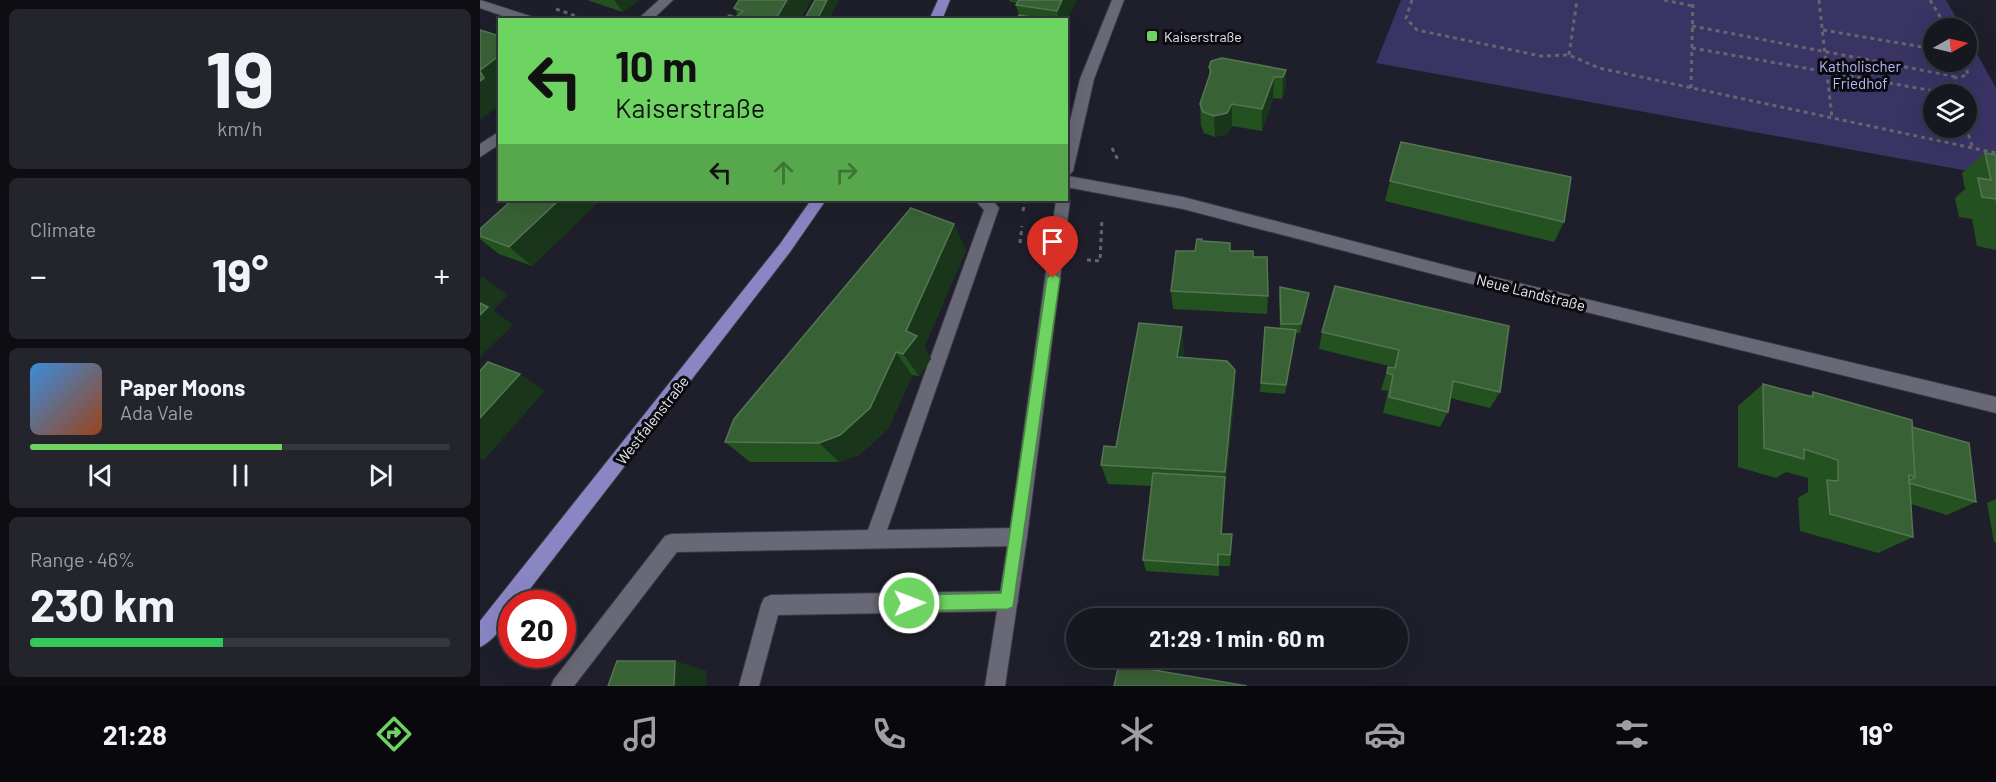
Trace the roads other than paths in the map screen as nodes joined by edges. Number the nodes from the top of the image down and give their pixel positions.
1 (667, 0) edge
2 (944, 0) edge
3 (1118, 0) edge
4 (480, 4) edge
5 (523, 18) edge
6 (645, 18) edge
7 (935, 18) edge
8 (498, 138) edge
9 (480, 152) edge
10 (1068, 162) edge
11 (1068, 181) edge
12 (818, 201) edge
13 (983, 201) edge
14 (1063, 201) edge
15 (1996, 405) edge
16 (1018, 537) junction
17 (874, 539) junction
18 (1008, 601) junction
19 (480, 637) edge
20 (561, 686) edge
21 (749, 686) edge
22 (995, 686) edge

1 - 6 street
2 - 7 main road
3 - 10 street
4 - 5 street
8 - 9 street
11 - 15 street, Neue Landstraße
12 - 19 main road, Westfalenstraße
13 - 17 street
14 - 16 street
16 - 17 street
16 - 18 street
17 - 20 street
18 - 21 street
18 - 22 street

